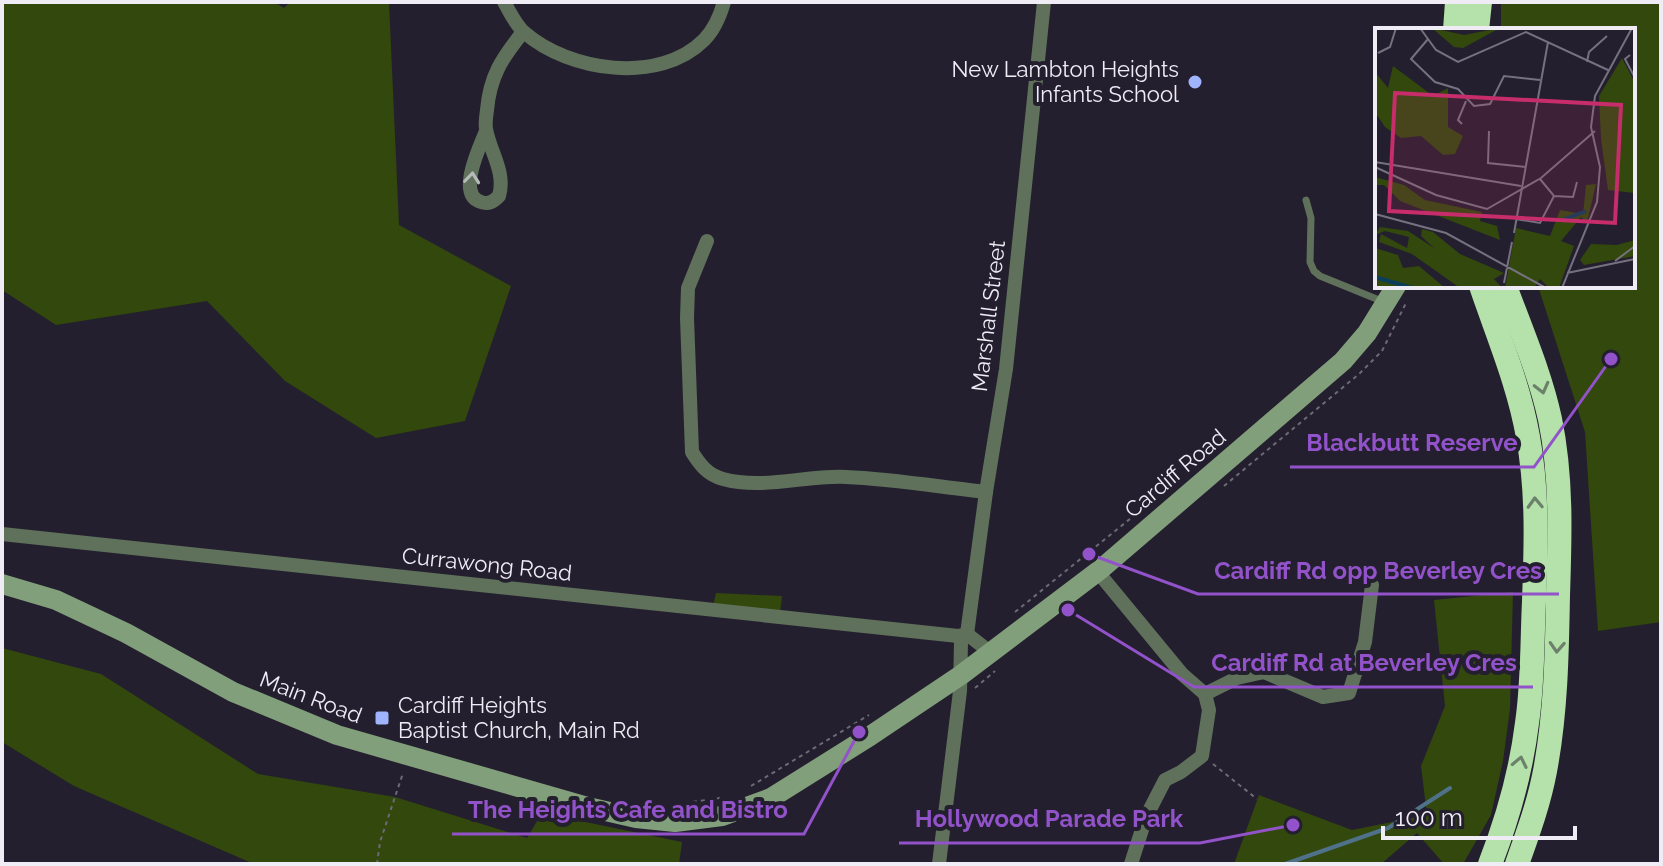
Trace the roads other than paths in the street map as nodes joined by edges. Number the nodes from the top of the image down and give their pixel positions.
1 (504, 2) edge
2 (724, 2) edge
3 (1044, 2) edge
4 (1457, 2) edge
5 (1480, 2) edge
6 (1455, 28) edge
7 (1477, 28) edge
8 (523, 32) junction
9 (486, 131) dead end
10 (1306, 200) dead end
11 (707, 241) dead end
12 (1482, 288) edge
13 (1506, 288) edge
14 (1391, 295) edge
15 (986, 492) junction
16 (2, 534) edge
17 (1097, 571) junction
18 (2, 584) edge
19 (1372, 585) dead end
20 (967, 634) junction
21 (990, 652) junction
22 (961, 675) junction
23 (1205, 694) junction
24 (939, 864) edge
25 (1131, 864) edge
26 (1491, 864) edge
27 (1517, 864) edge

1 - 8 street
2 - 8 street
3 - 15 street, Marshall Street
4 - 6 highway
5 - 7 highway
8 - 9 street
10 - 14 lane
11 - 15 street
26 -> 12 highway
13 -> 27 highway
14 - 17 main road, Cardiff Road
15 - 20 street, Marshall Street
16 - 20 street, Currawong Road
17 - 21 main road, Cardiff Road
17 - 23 street
18 - 22 main road, Main Road
19 - 23 street
20 - 21 street
20 - 22 street, Marshall Street
21 - 22 main road, Cardiff Road
22 - 24 street, Marshall Street
23 - 25 street

